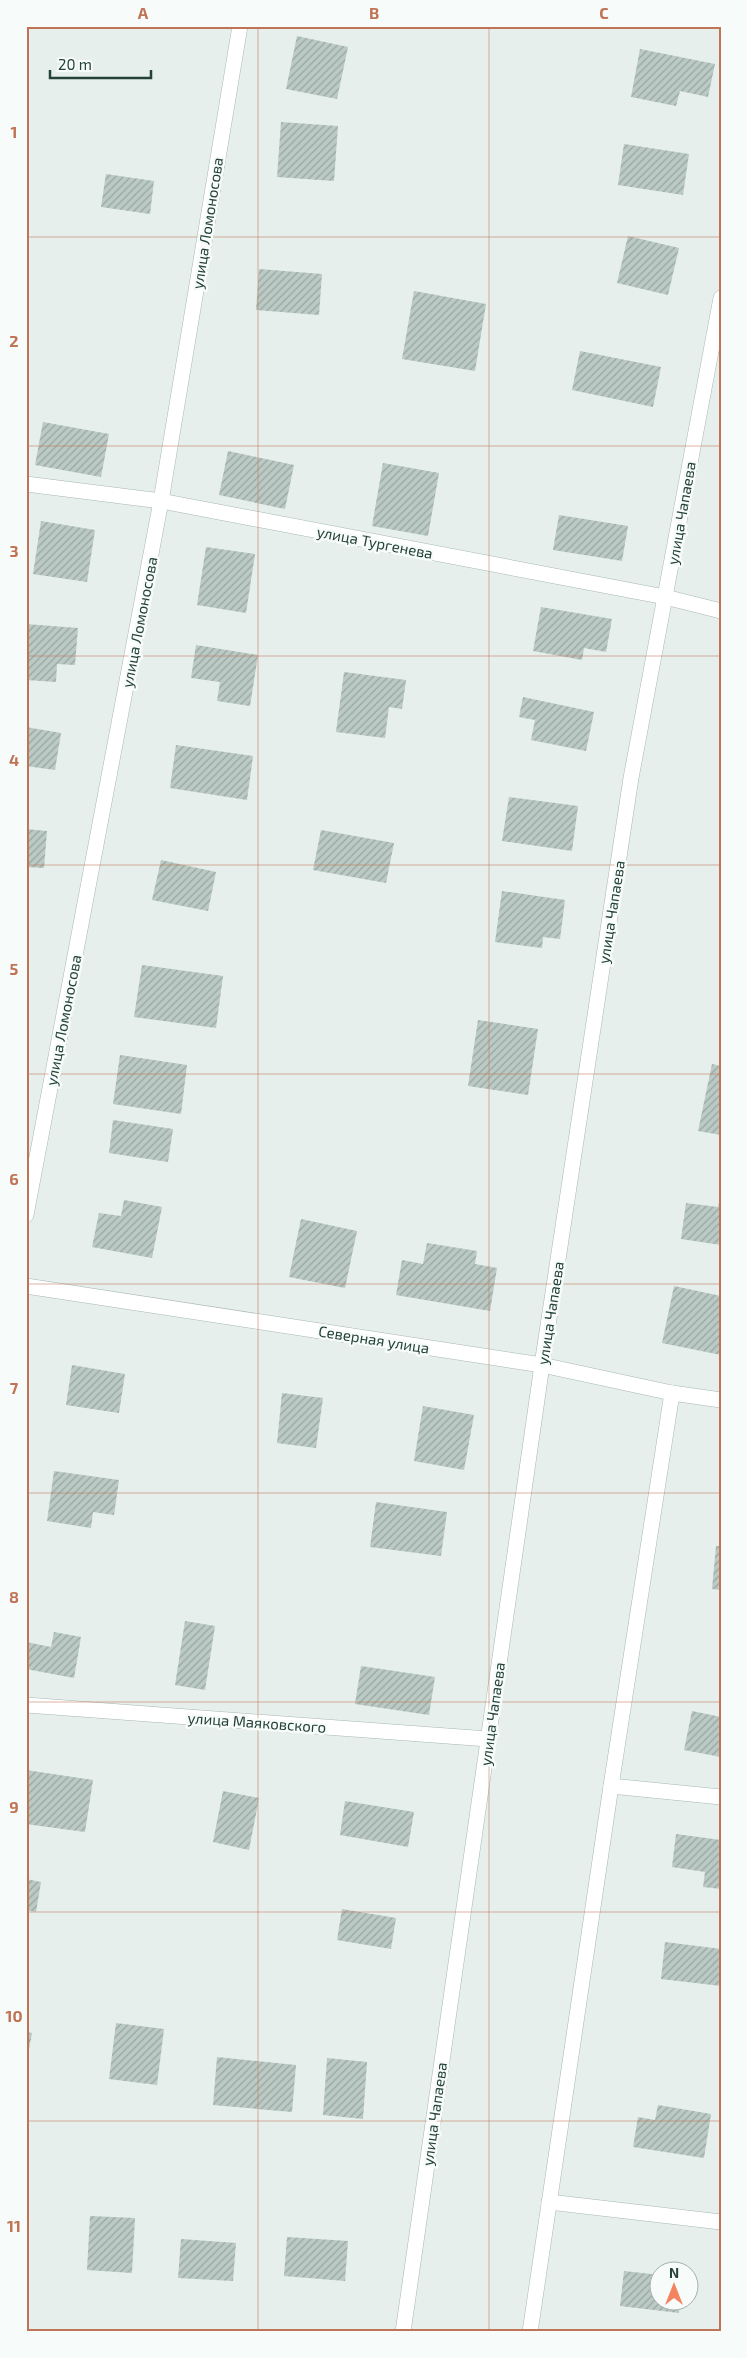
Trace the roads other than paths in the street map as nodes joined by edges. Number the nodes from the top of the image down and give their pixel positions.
1 (240, 26) edge
2 (721, 298) edge
3 (26, 484) edge
4 (161, 501) junction
5 (665, 597) junction
6 (721, 611) edge
7 (26, 1215) edge
8 (26, 1286) edge
9 (542, 1365) junction
10 (672, 1393) junction
11 (721, 1400) edge
12 (26, 1705) edge
13 (488, 1739) junction
14 (611, 1786) junction
15 (721, 1797) edge
16 (549, 2202) junction
17 (721, 2222) edge
18 (403, 2332) edge
19 (530, 2332) edge

1 - 4 street, улица Ломоносова
2 - 5 street, улица Чапаева
3 - 4 street, улица Тургенева
4 - 5 street, улица Тургенева
4 - 7 street, улица Ломоносова
5 - 6 street, улица Тургенева
5 - 9 street, улица Чапаева
8 - 9 street, Северная улица
9 - 10 street, Северная улица
9 - 13 street, улица Чапаева
10 - 11 street, Северная улица
10 - 14 street
12 - 13 street, улица Маяковского
13 - 18 street, улица Чапаева
14 - 15 street
14 - 16 street
16 - 17 street
16 - 19 street

